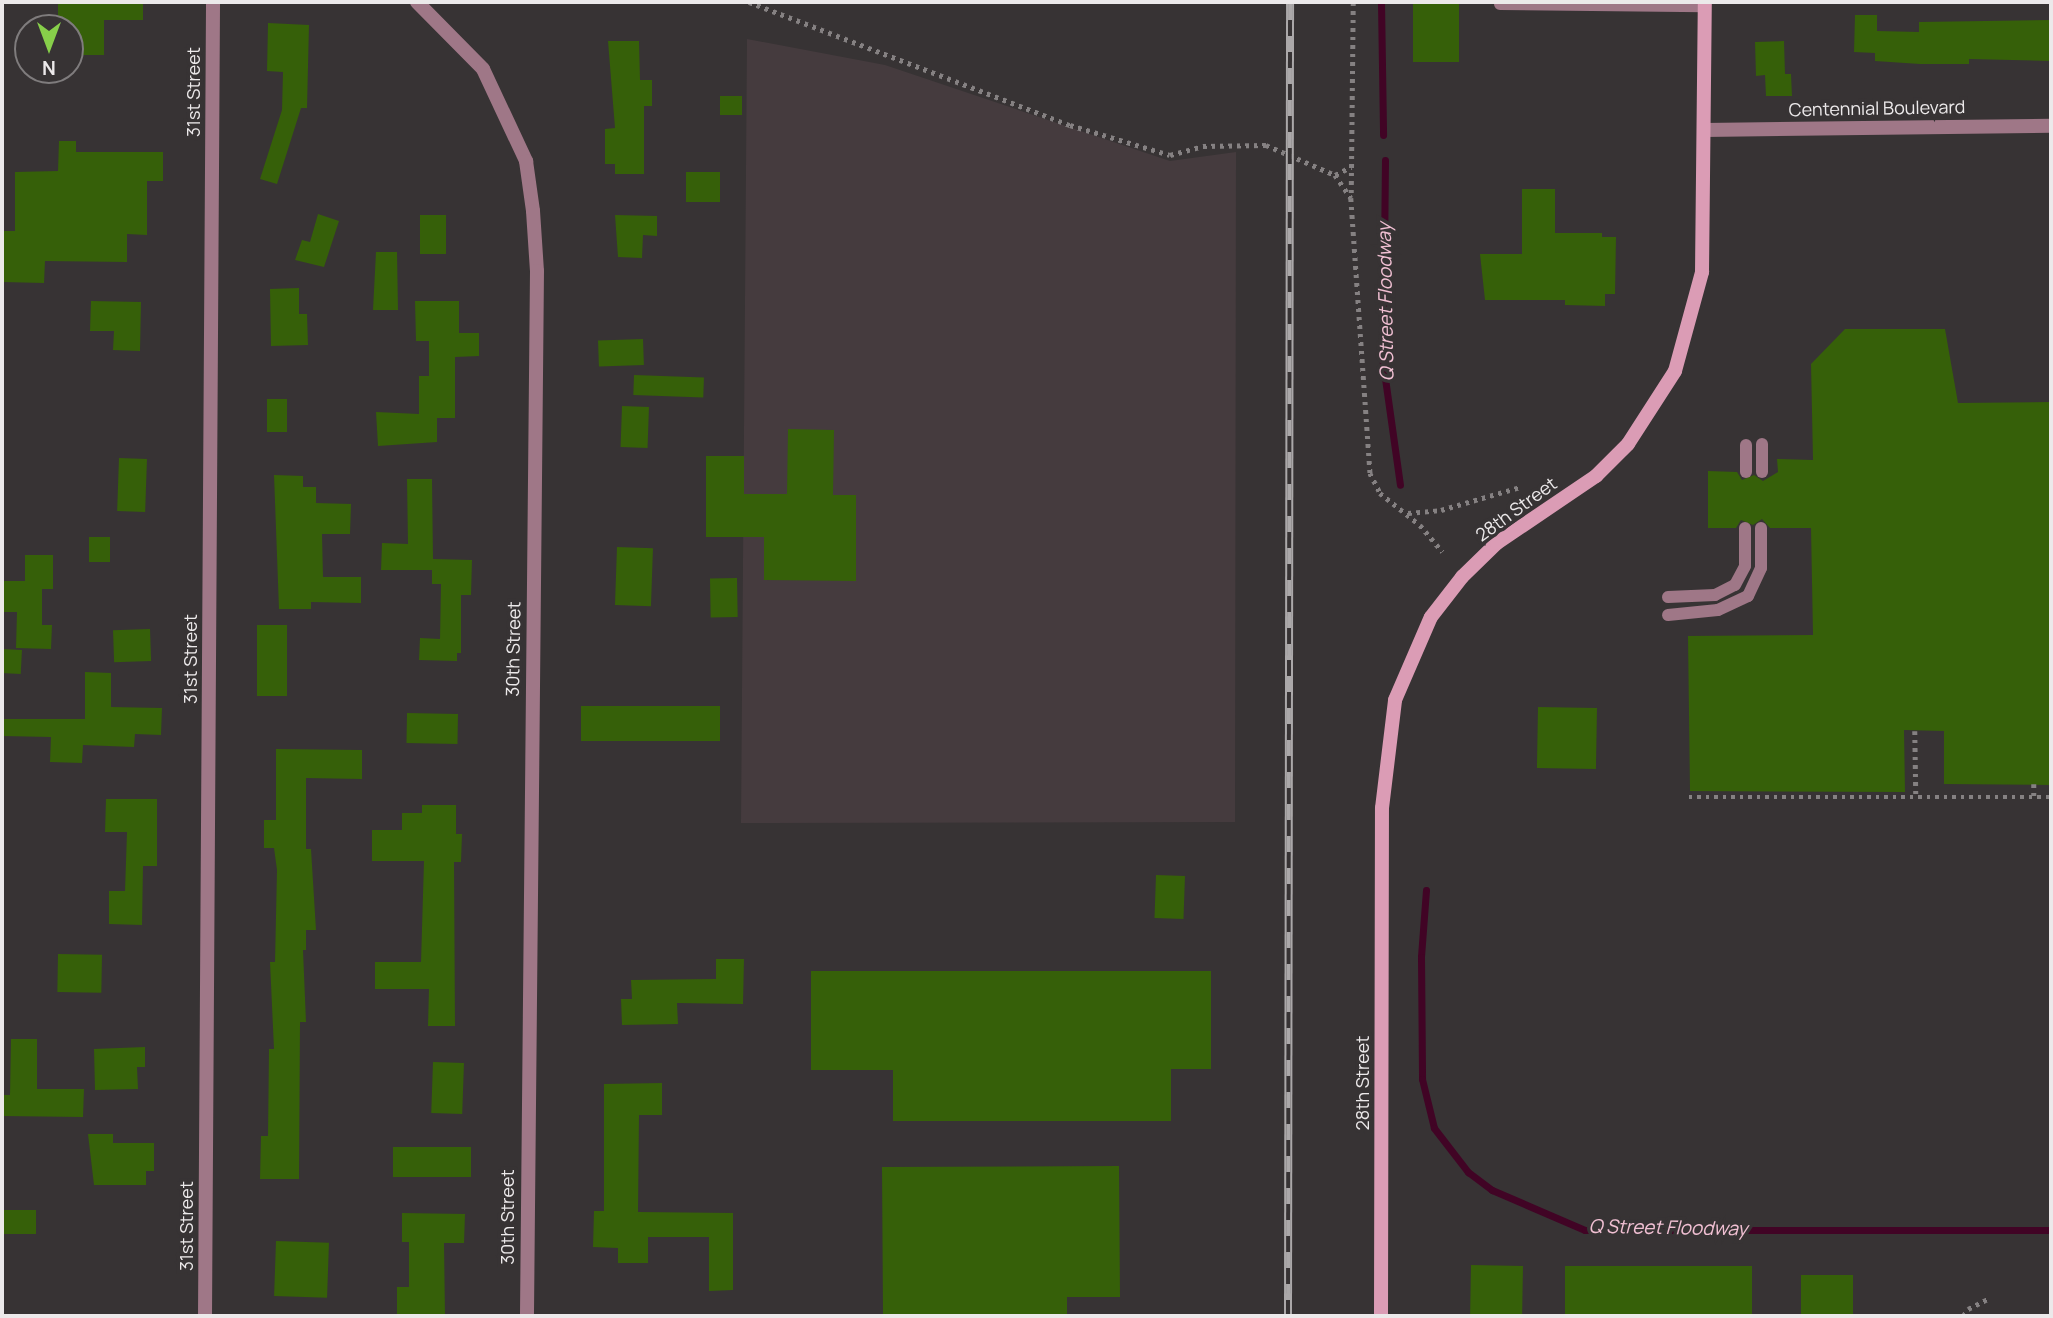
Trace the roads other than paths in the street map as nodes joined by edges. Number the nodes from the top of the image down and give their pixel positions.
1 (213, 2) edge
2 (417, 2) edge
3 (1500, 4) dead end
4 (1705, 4) edge
5 (2051, 126) edge
6 (1704, 130) junction
7 (1762, 444) dead end
8 (1746, 445) dead end
9 (1746, 472) dead end
10 (1762, 472) dead end
11 (1745, 528) dead end
12 (1761, 528) dead end
13 (1668, 597) dead end
14 (1668, 615) dead end
15 (205, 1316) edge
16 (527, 1316) edge
17 (1381, 1316) edge

1 - 15 street, 31st Street
2 - 16 street, 30th Street
3 - 4 lane
4 - 6 main road, 28th Street
5 - 6 street, Centennial Boulevard
6 - 17 main road, 28th Street
7 - 10 lane
8 - 9 lane
11 - 13 lane
12 - 14 lane

